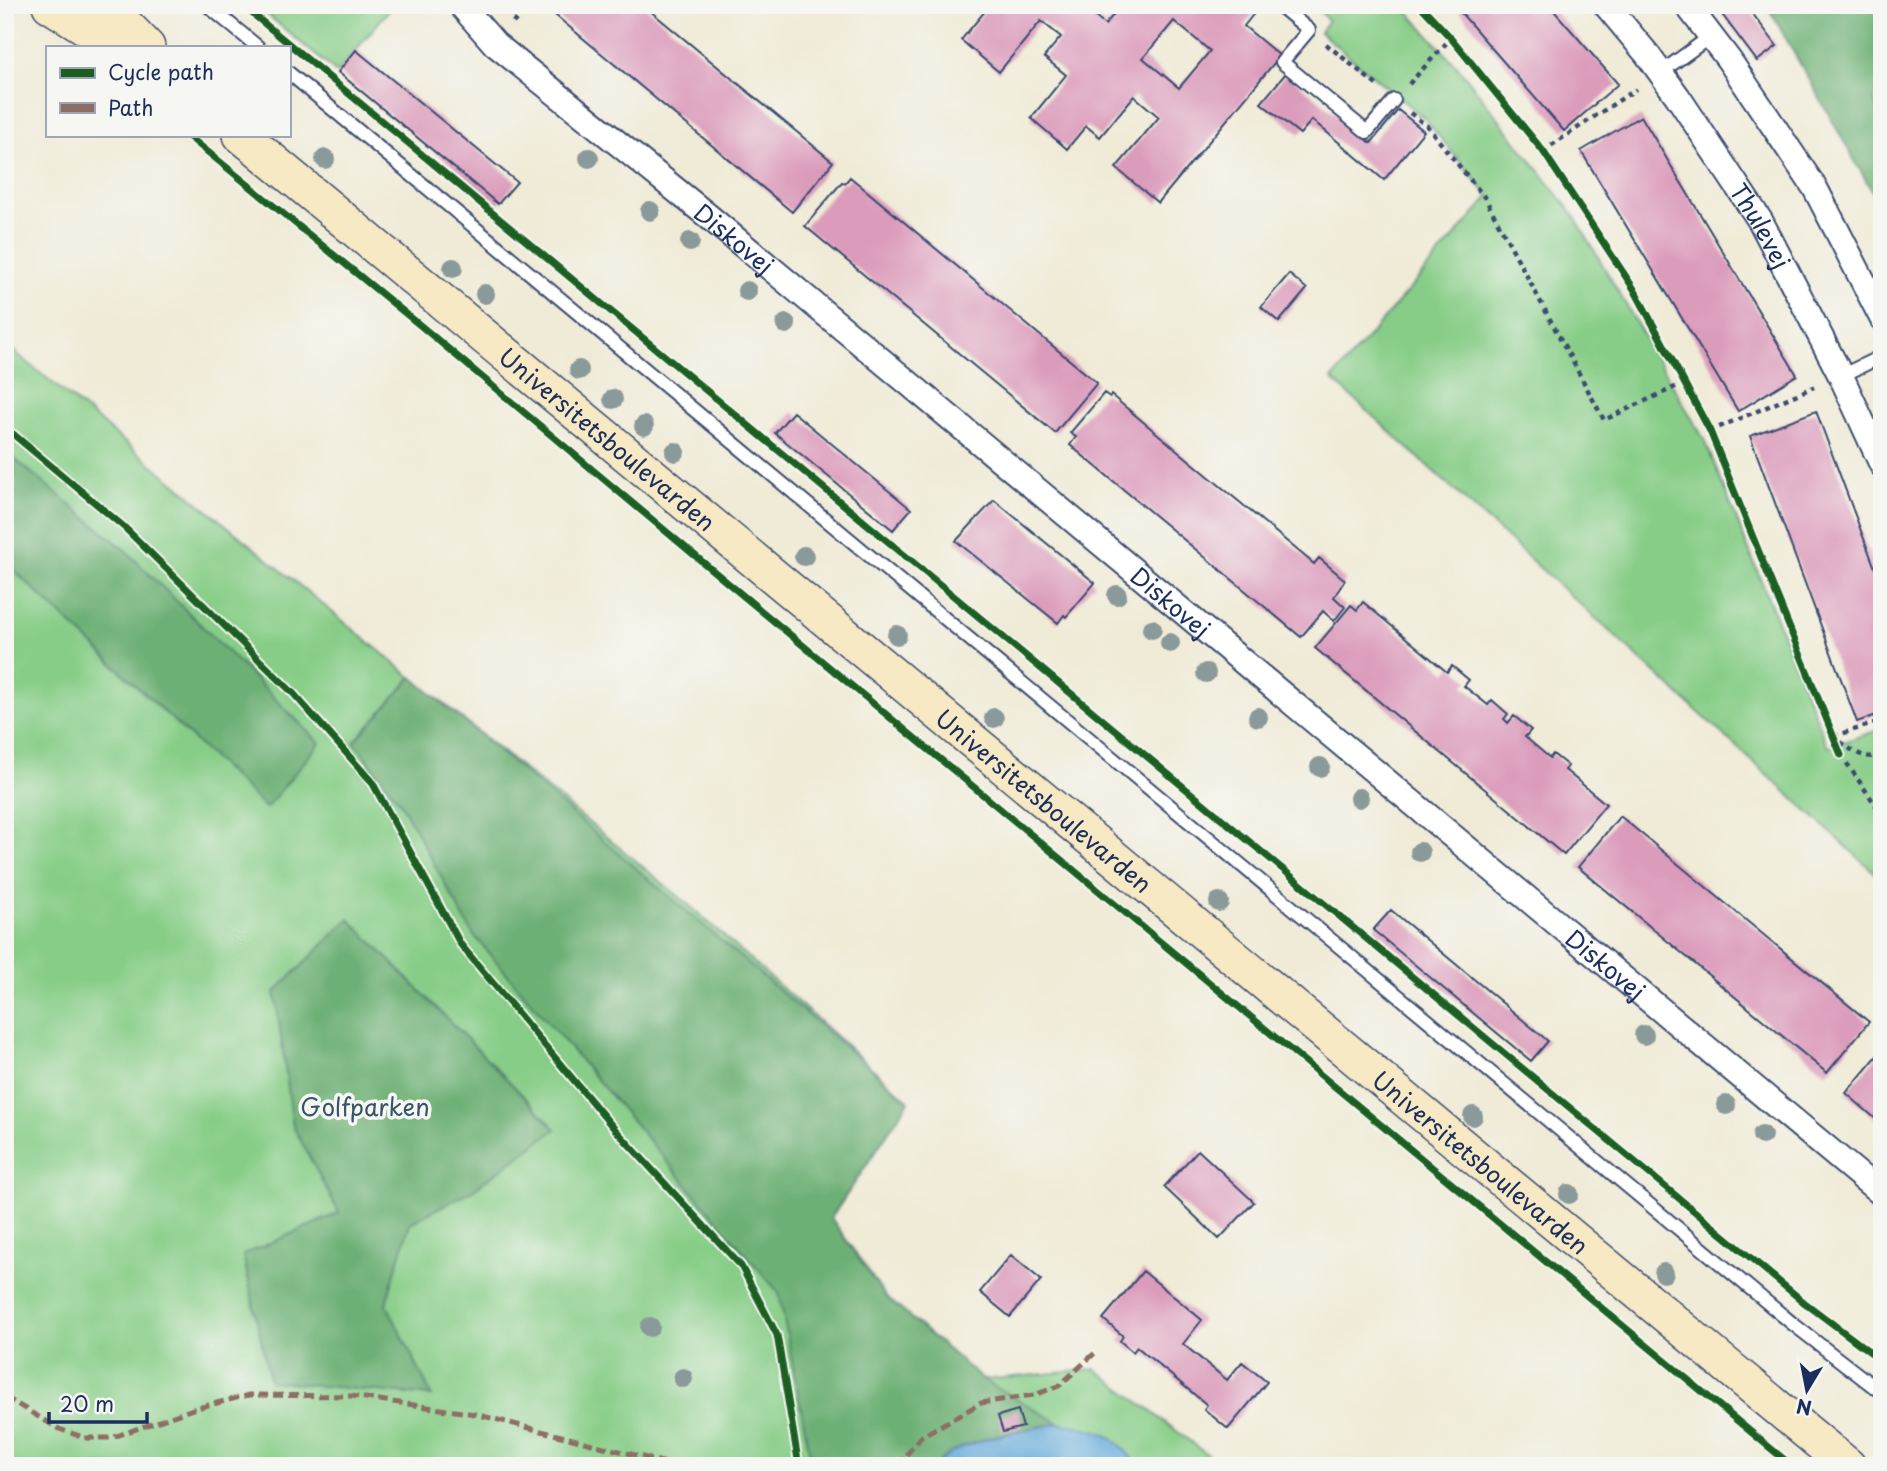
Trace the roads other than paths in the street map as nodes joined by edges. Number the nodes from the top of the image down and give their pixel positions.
1 (50, 5) edge
2 (88, 5) edge
3 (106, 5) edge
4 (207, 5) edge
5 (461, 5) edge
6 (1279, 5) edge
7 (1606, 5) edge
8 (1688, 5) edge
9 (1711, 36) junction
10 (115, 46) edge
11 (137, 46) edge
12 (146, 46) edge
13 (257, 46) edge
14 (1660, 73) junction
15 (290, 74) edge
16 (1394, 100) road end
17 (242, 136) edge
18 (1882, 318) edge
19 (1882, 356) edge
20 (1841, 376) junction
21 (1882, 465) edge
22 (1882, 1194) edge
23 (1882, 1393) edge
24 (1848, 1466) edge

1 - 10 main road
2 - 11 main road
3 - 12 main road
4 - 13 lane
5 - 22 street, Diskovej
6 - 16 lane
7 - 14 street, Thulevej
8 - 9 street
9 - 14 lane
9 - 18 street
14 - 20 street, Thulevej
15 - 23 lane
17 - 24 main road, Universitetsboulevarden
19 - 20 lane
20 - 21 street, Thulevej

